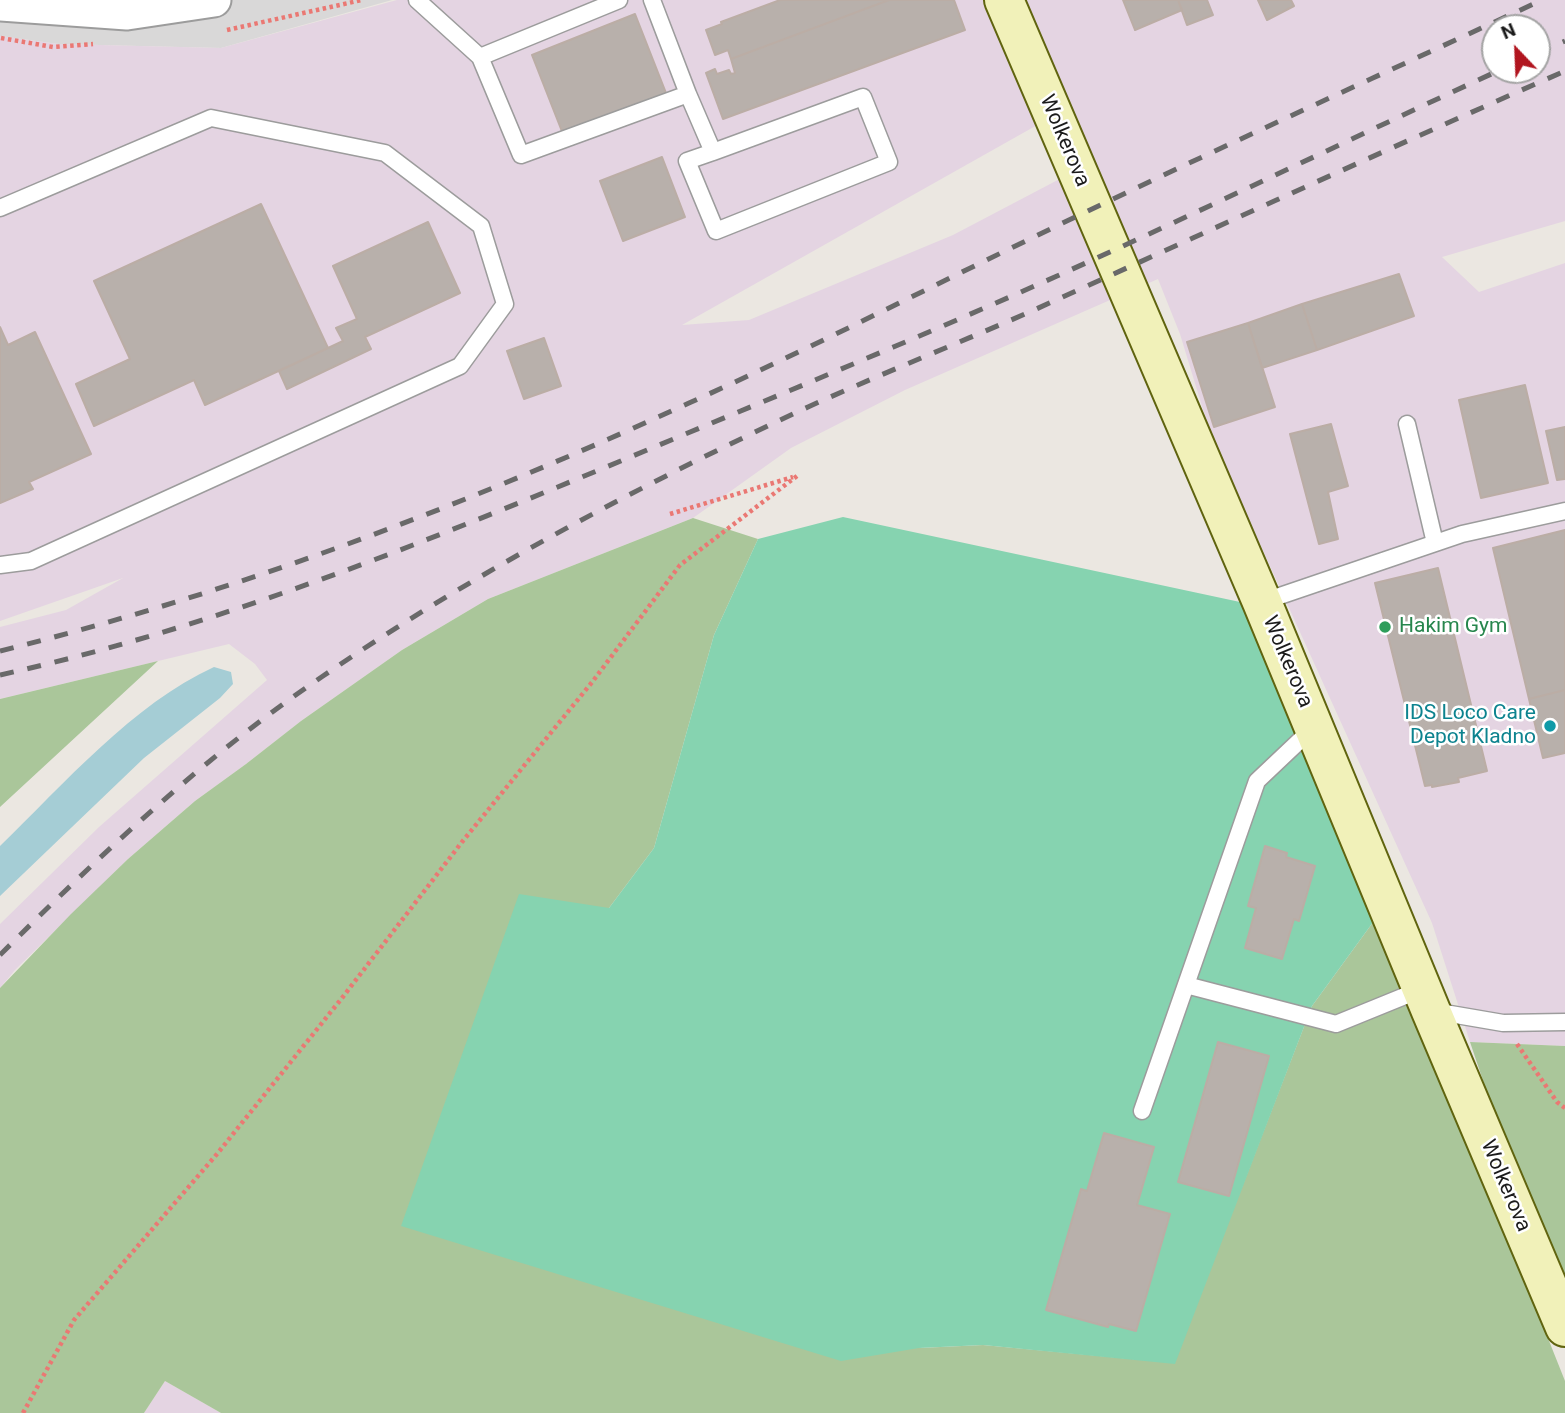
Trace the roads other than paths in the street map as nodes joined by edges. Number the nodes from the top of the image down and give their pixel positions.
1 (214, 0) edge
2 (417, 0) edge
3 (619, 0) edge
4 (652, 0) edge
5 (1004, 0) edge
6 (0, 4) edge
7 (480, 57) junction
8 (688, 94) junction
9 (713, 152) junction
10 (0, 208) edge
11 (1407, 424) dead end
12 (1565, 511) edge
13 (1434, 543) junction
14 (0, 565) edge
15 (1262, 602) junction
16 (1314, 727) junction
17 (1186, 985) junction
18 (1426, 1000) junction
19 (1565, 1022) edge
20 (1142, 1111) dead end
21 (1565, 1327) edge

1 - 6 street
2 - 7 lane
3 - 7 lane
4 - 8 lane
5 - 15 main road, Wolkerova
7 - 8 lane
8 - 9 lane
9 - 9 lane
10 - 14 lane
11 - 13 lane
12 - 13 lane
13 - 15 lane
15 - 16 main road, Wolkerova
16 - 17 lane
16 - 18 main road, Wolkerova
17 - 18 lane
17 - 20 lane
18 - 19 lane
18 - 21 main road, Wolkerova

